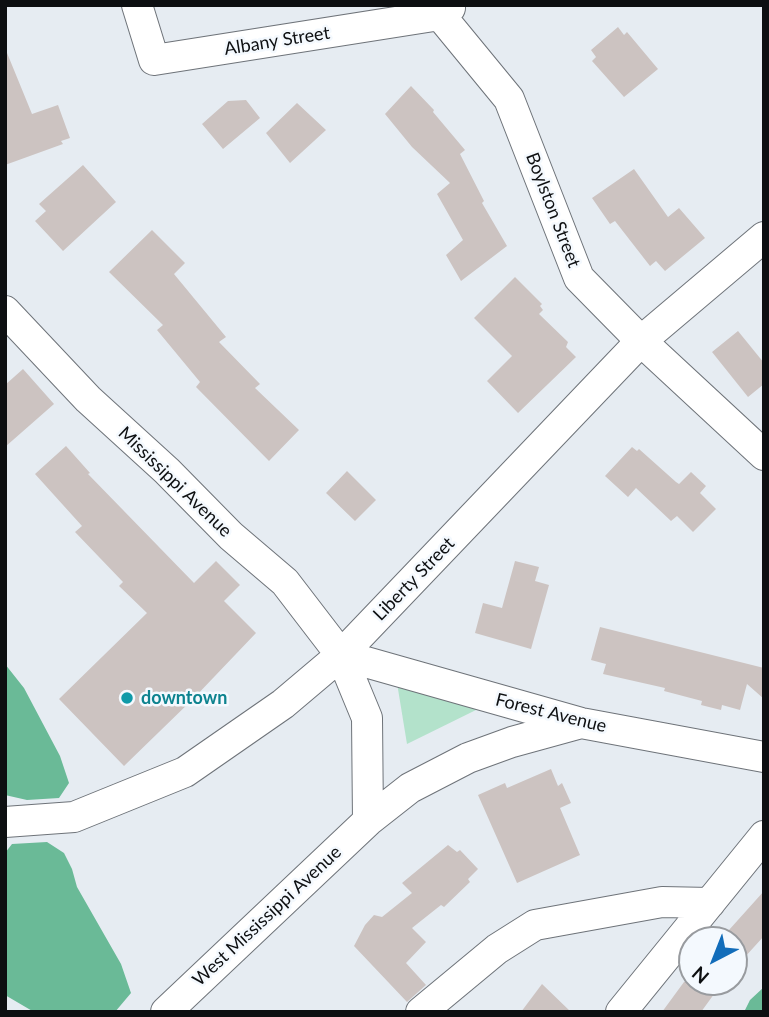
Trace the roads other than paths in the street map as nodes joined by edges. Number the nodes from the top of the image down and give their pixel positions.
1 (137, 5) edge
2 (441, 9) edge
3 (764, 237) edge
4 (5, 311) edge
5 (641, 341) junction
6 (764, 455) edge
7 (341, 655) junction
8 (582, 723) junction
9 (764, 757) edge
10 (368, 821) junction
11 (5, 822) edge
12 (764, 836) edge
13 (710, 903) junction
14 (166, 1012) edge
15 (421, 1012) edge
16 (621, 1012) edge

1 - 2 street, Albany Street
2 - 5 street, Boylston Street
3 - 5 street, Liberty Street
4 - 7 street, Mississippi Avenue
5 - 6 street, Boylston Street
5 - 7 street, Liberty Street
7 - 8 street, Forest Avenue
7 - 10 street
7 - 11 street, Liberty Street
8 - 9 street, Forest Avenue
8 - 10 street, West Mississippi Avenue
10 - 14 street, West Mississippi Avenue
12 - 13 street
13 - 15 street
13 - 16 street

